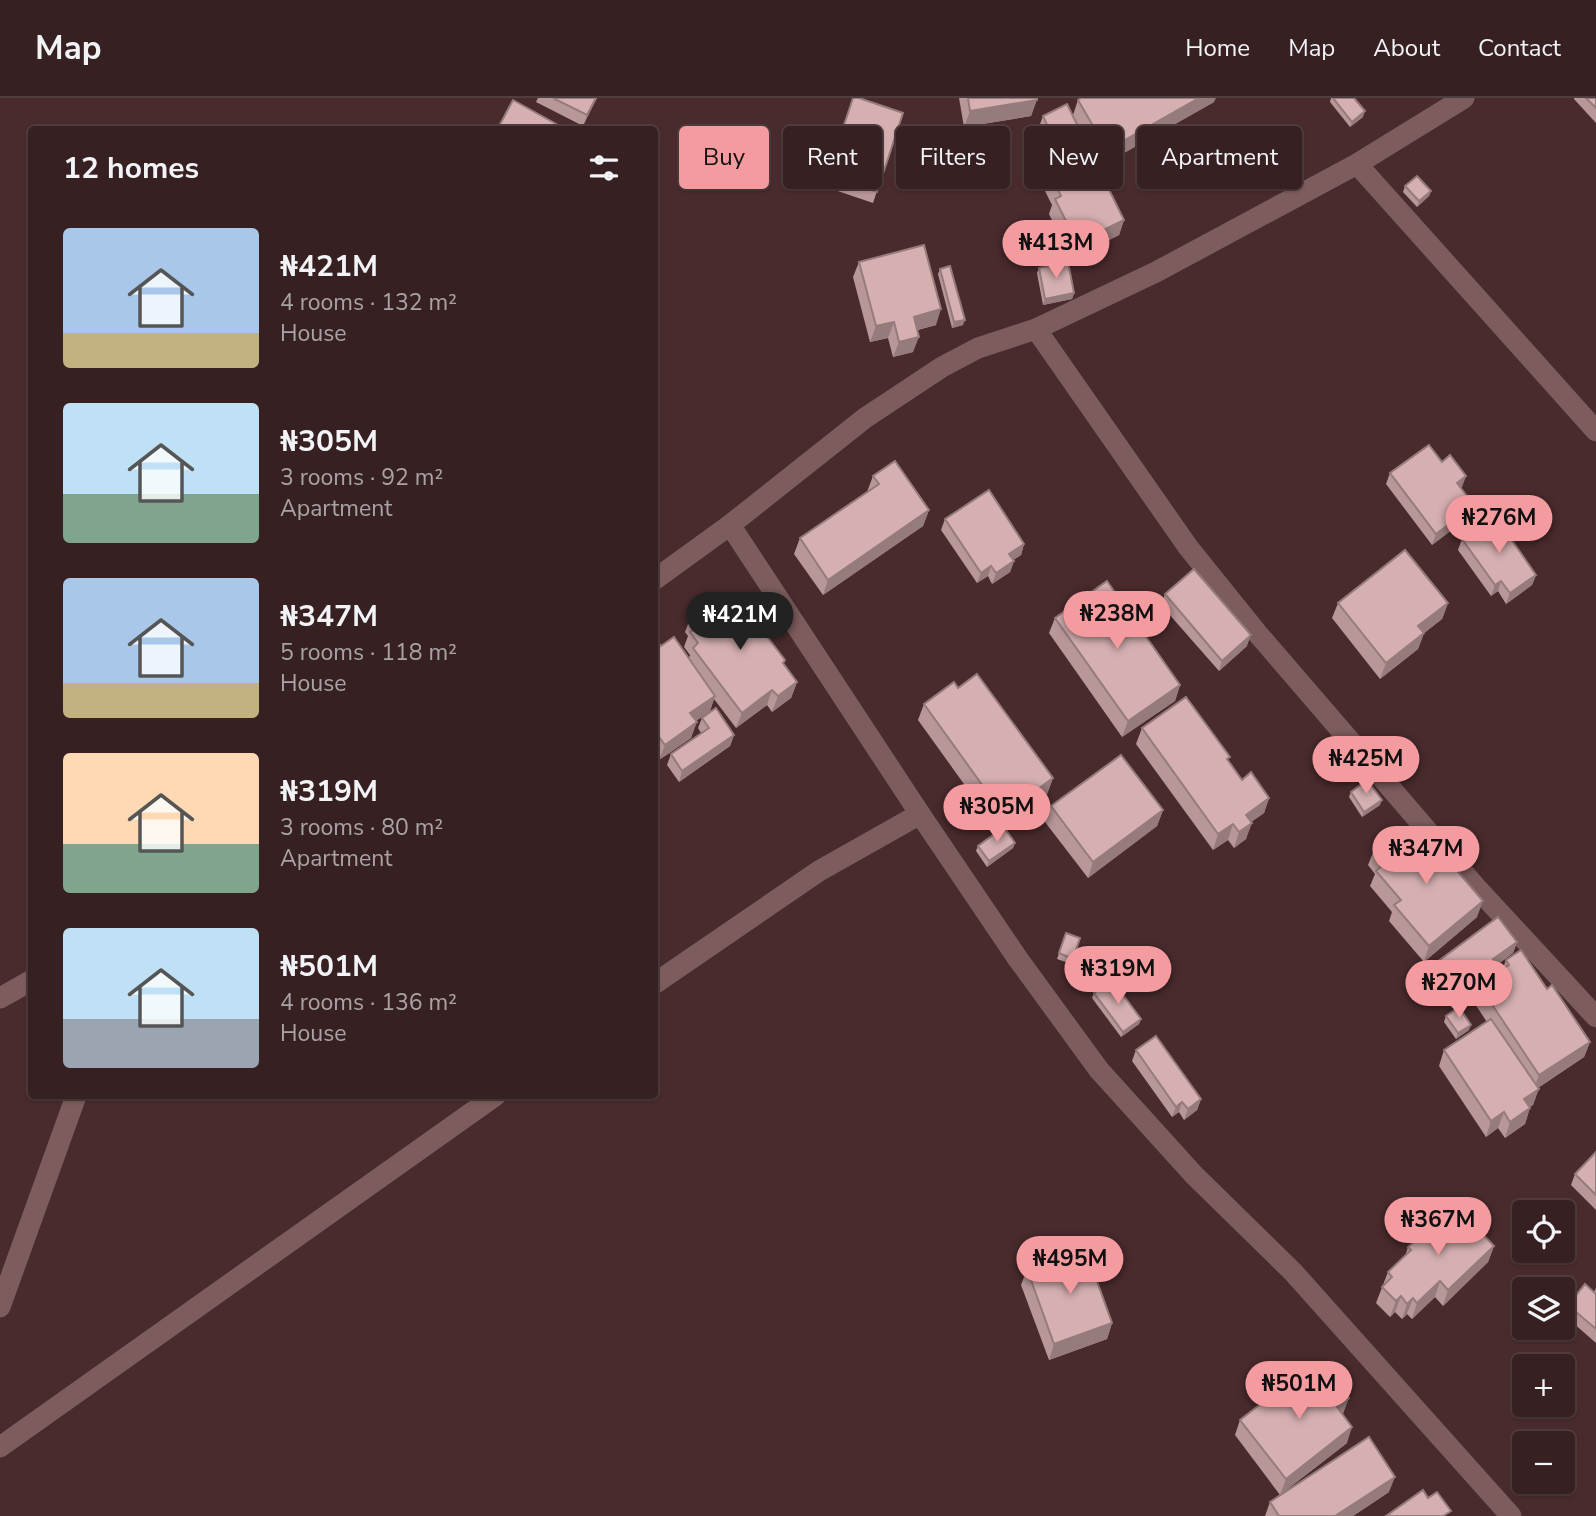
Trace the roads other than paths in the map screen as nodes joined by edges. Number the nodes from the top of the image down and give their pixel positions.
1 (1464, 98) edge
2 (1357, 164) junction
3 (1035, 330) junction
4 (1596, 431) edge
5 (730, 525) junction
6 (658, 577) edge
7 (920, 814) junction
8 (658, 981) edge
9 (28, 983) edge
10 (0, 998) edge
11 (1596, 1017) edge
12 (75, 1099) edge
13 (491, 1099) edge
14 (0, 1307) edge
15 (0, 1447) edge
16 (1511, 1516) edge

1 - 2 street
2 - 3 street
2 - 4 street
3 - 5 street
3 - 11 street
5 - 6 street
5 - 7 street
7 - 8 street
7 - 16 street
9 - 10 street
12 - 14 street
13 - 15 street

